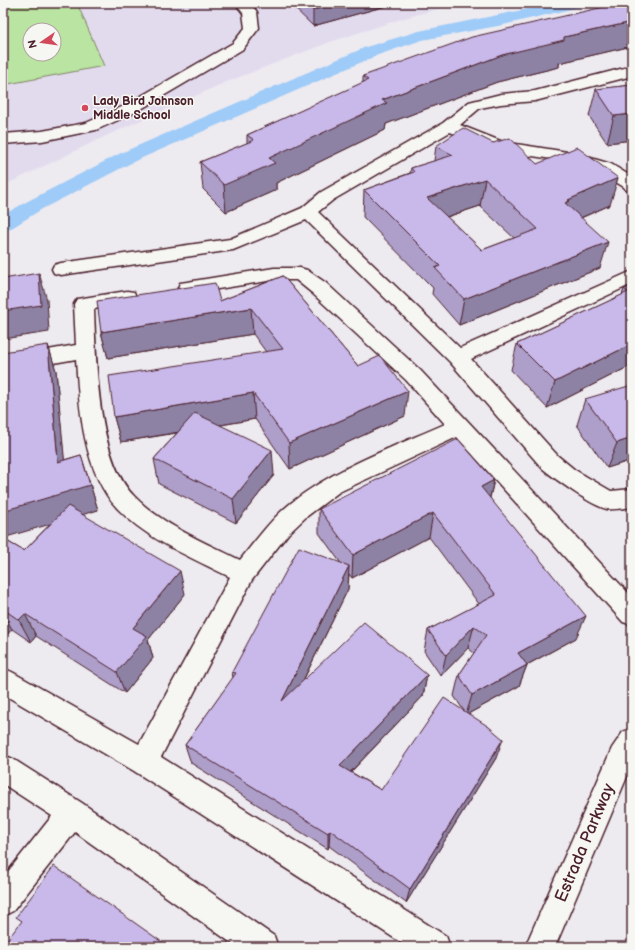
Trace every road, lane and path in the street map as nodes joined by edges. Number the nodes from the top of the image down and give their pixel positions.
1 (242, 3) edge
2 (632, 71) edge
3 (449, 126) junction
4 (3, 140) edge
5 (629, 181) edge
6 (308, 212) junction
7 (61, 269) dead end
8 (632, 277) edge
9 (168, 291) edge
10 (145, 294) edge
11 (86, 350) junction
12 (457, 357) junction
13 (3, 365) edge
14 (460, 426) junction
15 (632, 498) edge
16 (244, 573) junction
17 (632, 614) edge
18 (3, 680) edge
19 (632, 741) edge
20 (144, 762) junction
21 (3, 768) edge
22 (72, 813) junction
23 (3, 900) edge
24 (263, 947) edge
25 (434, 947) edge
26 (540, 947) edge

1 - 4 street
2 - 3 street
3 - 5 street
3 - 6 street
6 - 7 street
6 - 12 street
8 - 12 street
9 - 14 street
10 - 11 street
11 - 13 street
11 - 16 street
12 - 15 street
14 - 16 street
14 - 17 street
16 - 20 street
18 - 20 street
19 - 26 street, Estrada Parkway
20 - 25 street
21 - 22 street
22 - 23 street
22 - 24 street

